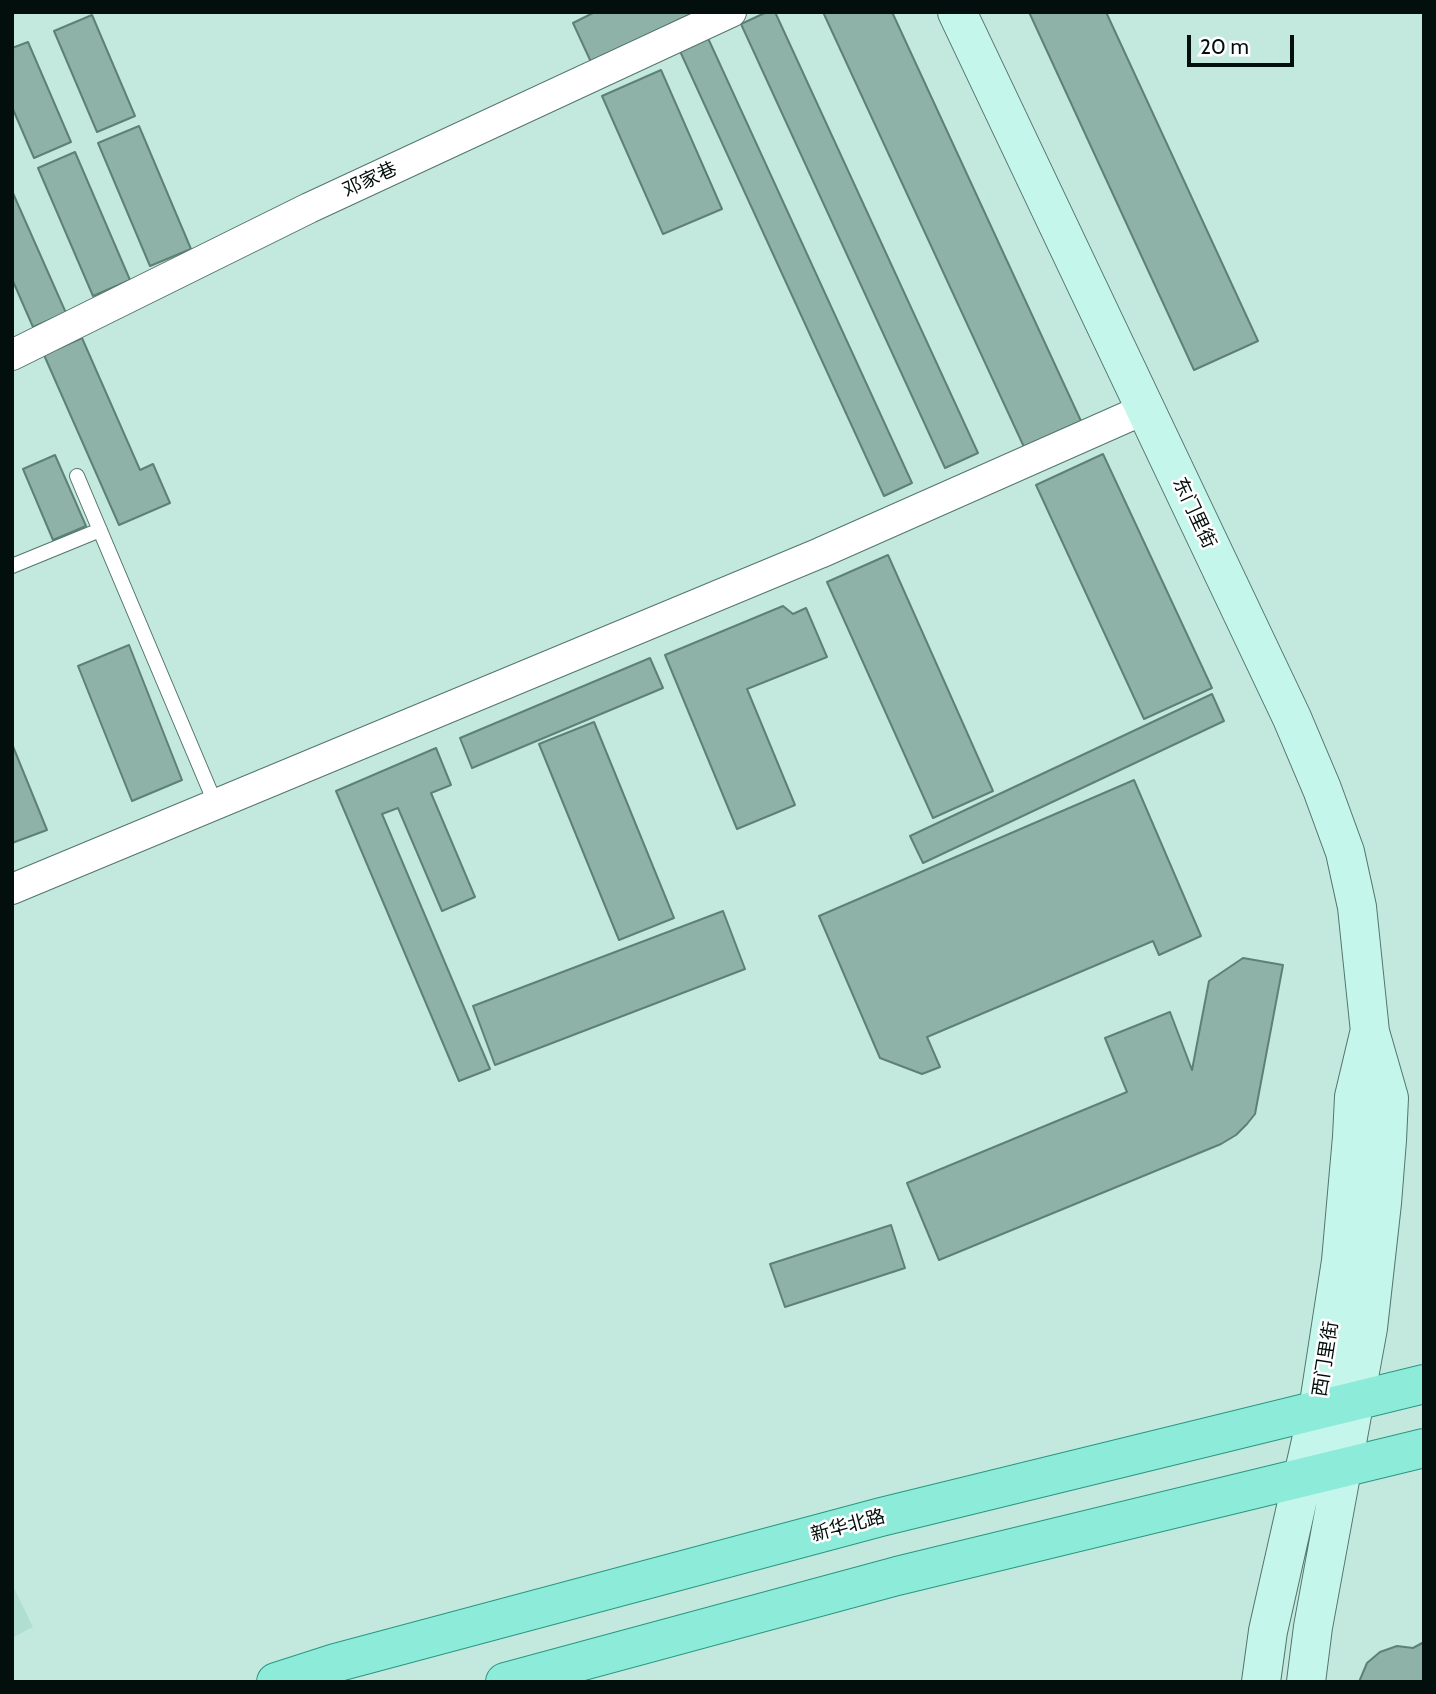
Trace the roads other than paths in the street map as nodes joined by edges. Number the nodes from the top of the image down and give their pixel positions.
1 (731, 12) edge
2 (957, 12) edge
3 (12, 355) edge
4 (1145, 409) junction
5 (77, 476) dead end
6 (100, 530) junction
7 (12, 566) edge
8 (216, 805) junction
9 (12, 889) edge
10 (1370, 1032) junction
11 (1424, 1384) edge
12 (1356, 1401) junction
13 (1318, 1410) junction
14 (1424, 1447) edge
15 (1342, 1468) junction
16 (1304, 1477) junction
17 (276, 1682) edge
18 (505, 1682) edge
19 (1262, 1682) edge
20 (1306, 1682) edge

1 - 3 street, 邓家巷
2 - 4 street, 东门里街
4 - 8 street
4 - 10 street, 东门里街
5 - 6 lane
6 - 7 lane
6 - 8 lane
8 - 9 street
10 - 12 street
10 - 13 street, 西门里街
11 - 12 main road, 新华北路
12 - 13 main road, 新华北路
12 - 15 street
13 - 16 street, 西门里街
13 - 17 main road, 新华北路
14 - 15 main road
15 - 16 main road
15 - 20 street
16 - 18 main road
16 - 19 street, 西门里街

